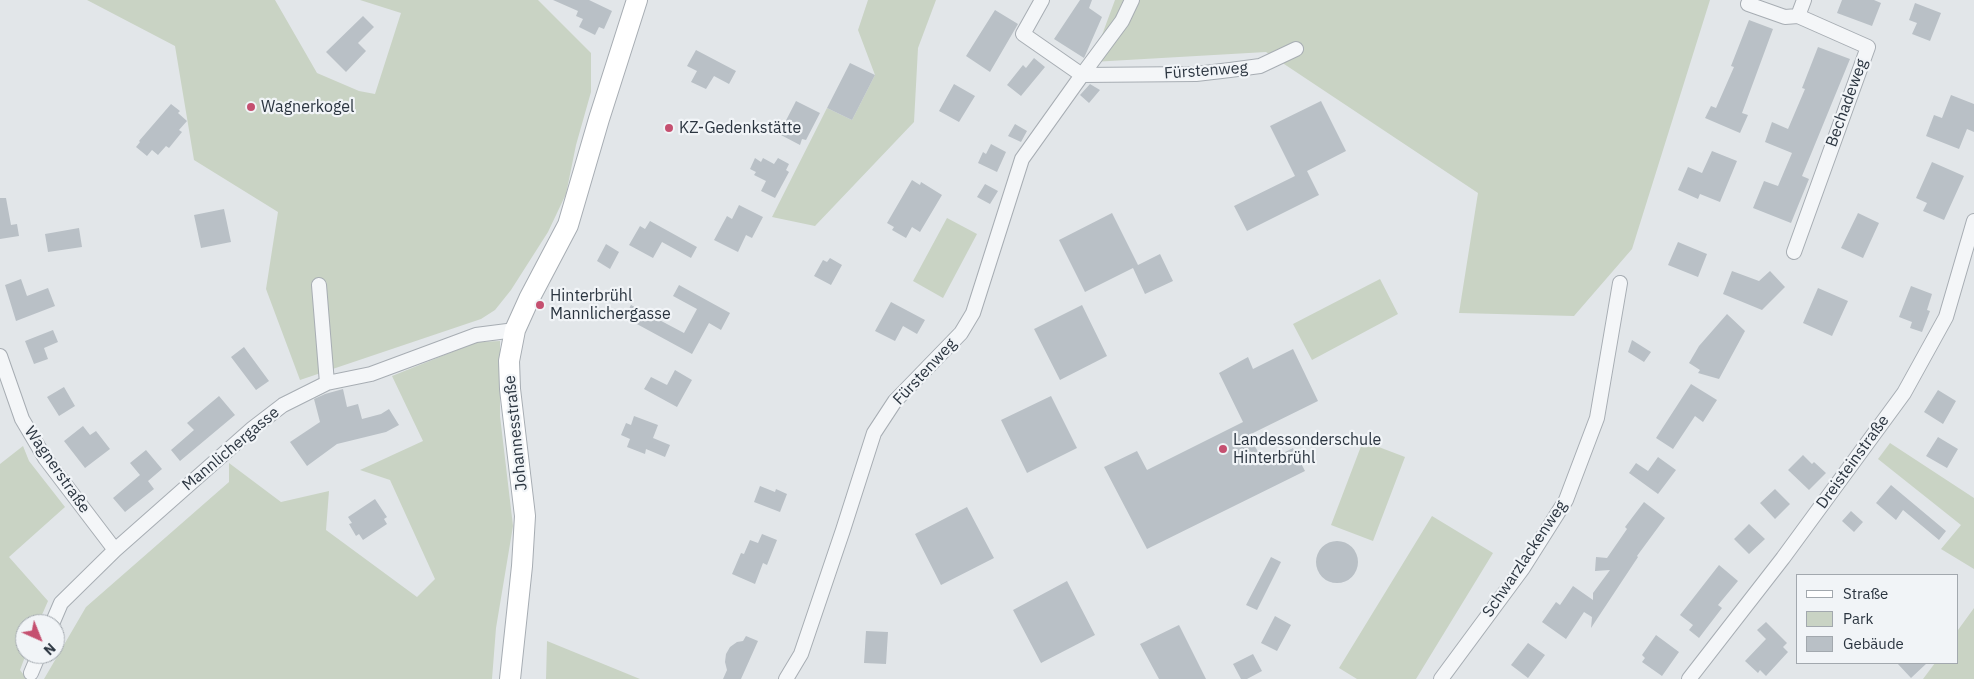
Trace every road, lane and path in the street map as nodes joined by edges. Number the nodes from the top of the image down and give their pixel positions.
1 (637, 0) edge
2 (1042, 0) edge
3 (1132, 0) edge
4 (1804, 0) edge
5 (1748, 4) dead end
6 (1798, 16) junction
7 (1296, 49) dead end
8 (1082, 75) junction
9 (1974, 221) edge
10 (1794, 252) dead end
11 (1620, 283) dead end
12 (319, 285) dead end
13 (515, 330) junction
14 (0, 356) edge
15 (327, 383) junction
16 (115, 550) junction
17 (56, 614) edge
18 (35, 664) edge
19 (31, 673) dead end
20 (510, 679) edge
21 (786, 679) edge
22 (1441, 679) edge
23 (1689, 679) edge

1 - 13 main road, Johannesstraße
2 - 8 street
3 - 8 street, Fürstenweg
4 - 6 street
5 - 6 street, Bechadeweg
6 - 10 street, Bechadeweg
7 - 8 street, Fürstenweg
8 - 21 street, Fürstenweg
9 - 23 street, Dreisteinstraße
11 - 22 street, Schwarzlackenweg
12 - 15 street
13 - 15 street, Mannlichergasse
13 - 20 main road, Johannesstraße
14 - 16 street, Wagnerstraße
15 - 16 street, Mannlichergasse
16 - 17 street, Mannlichergasse
18 - 19 street

